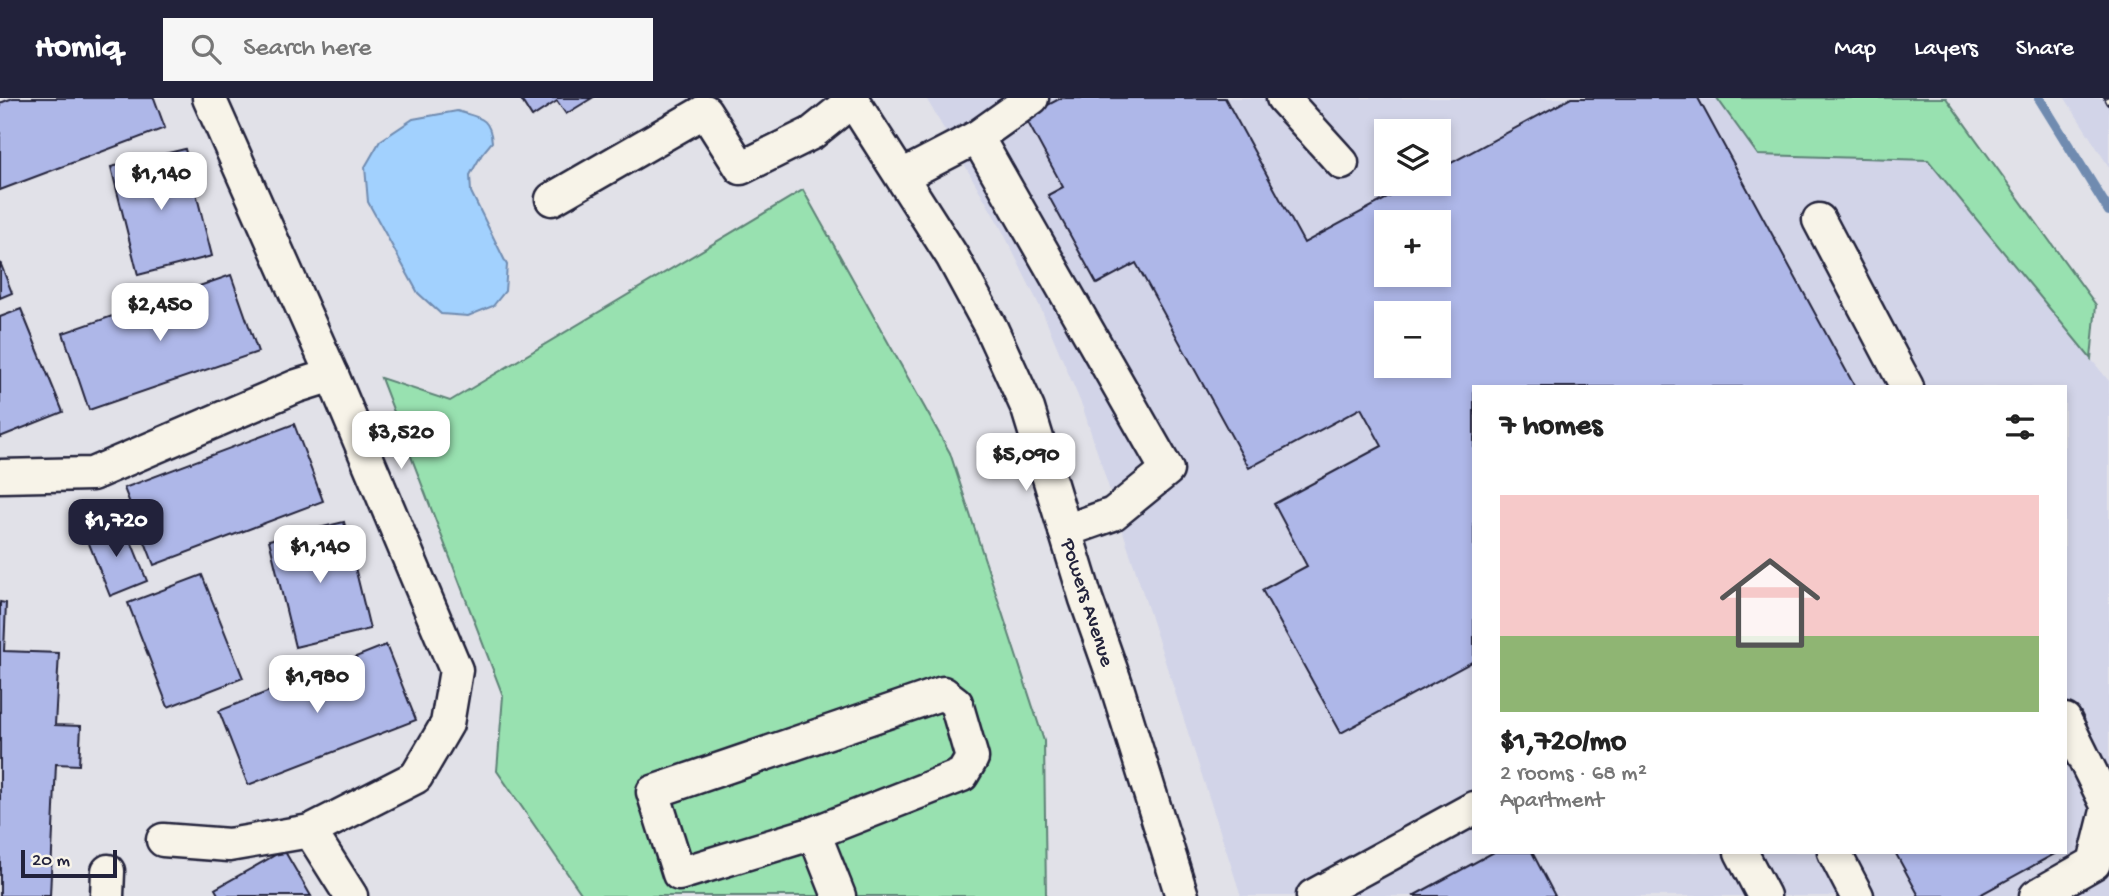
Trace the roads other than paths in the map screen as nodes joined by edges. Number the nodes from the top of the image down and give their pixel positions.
1 (209, 98) edge
2 (1032, 98) edge
3 (1283, 98) edge
4 (852, 99) edge
5 (977, 137) junction
6 (1342, 163) dead end
7 (901, 176) junction
8 (552, 199) dead end
9 (1819, 220) dead end
10 (332, 375) junction
11 (1906, 385) edge
12 (0, 475) edge
13 (1065, 531) junction
14 (2067, 724) edge
15 (1472, 809) edge
16 (310, 831) junction
17 (814, 833) junction
18 (163, 840) dead end
19 (1742, 854) edge
20 (1834, 854) edge
21 (351, 896) edge
22 (839, 896) edge
23 (1182, 896) edge
24 (1313, 896) edge
25 (1764, 896) edge
26 (1857, 896) edge
27 (2036, 896) edge

1 - 10 street
2 - 5 street
3 - 6 street
4 - 7 street, Powers Avenue
4 - 8 street
5 - 7 street
5 - 13 street
7 - 13 street, Powers Avenue
9 - 11 street
10 - 12 street
10 - 16 street
13 - 23 street, Powers Avenue
14 - 27 street
15 - 24 street
16 - 18 street
16 - 21 street
17 - 17 street
17 - 22 street
19 - 25 street
20 - 26 street

